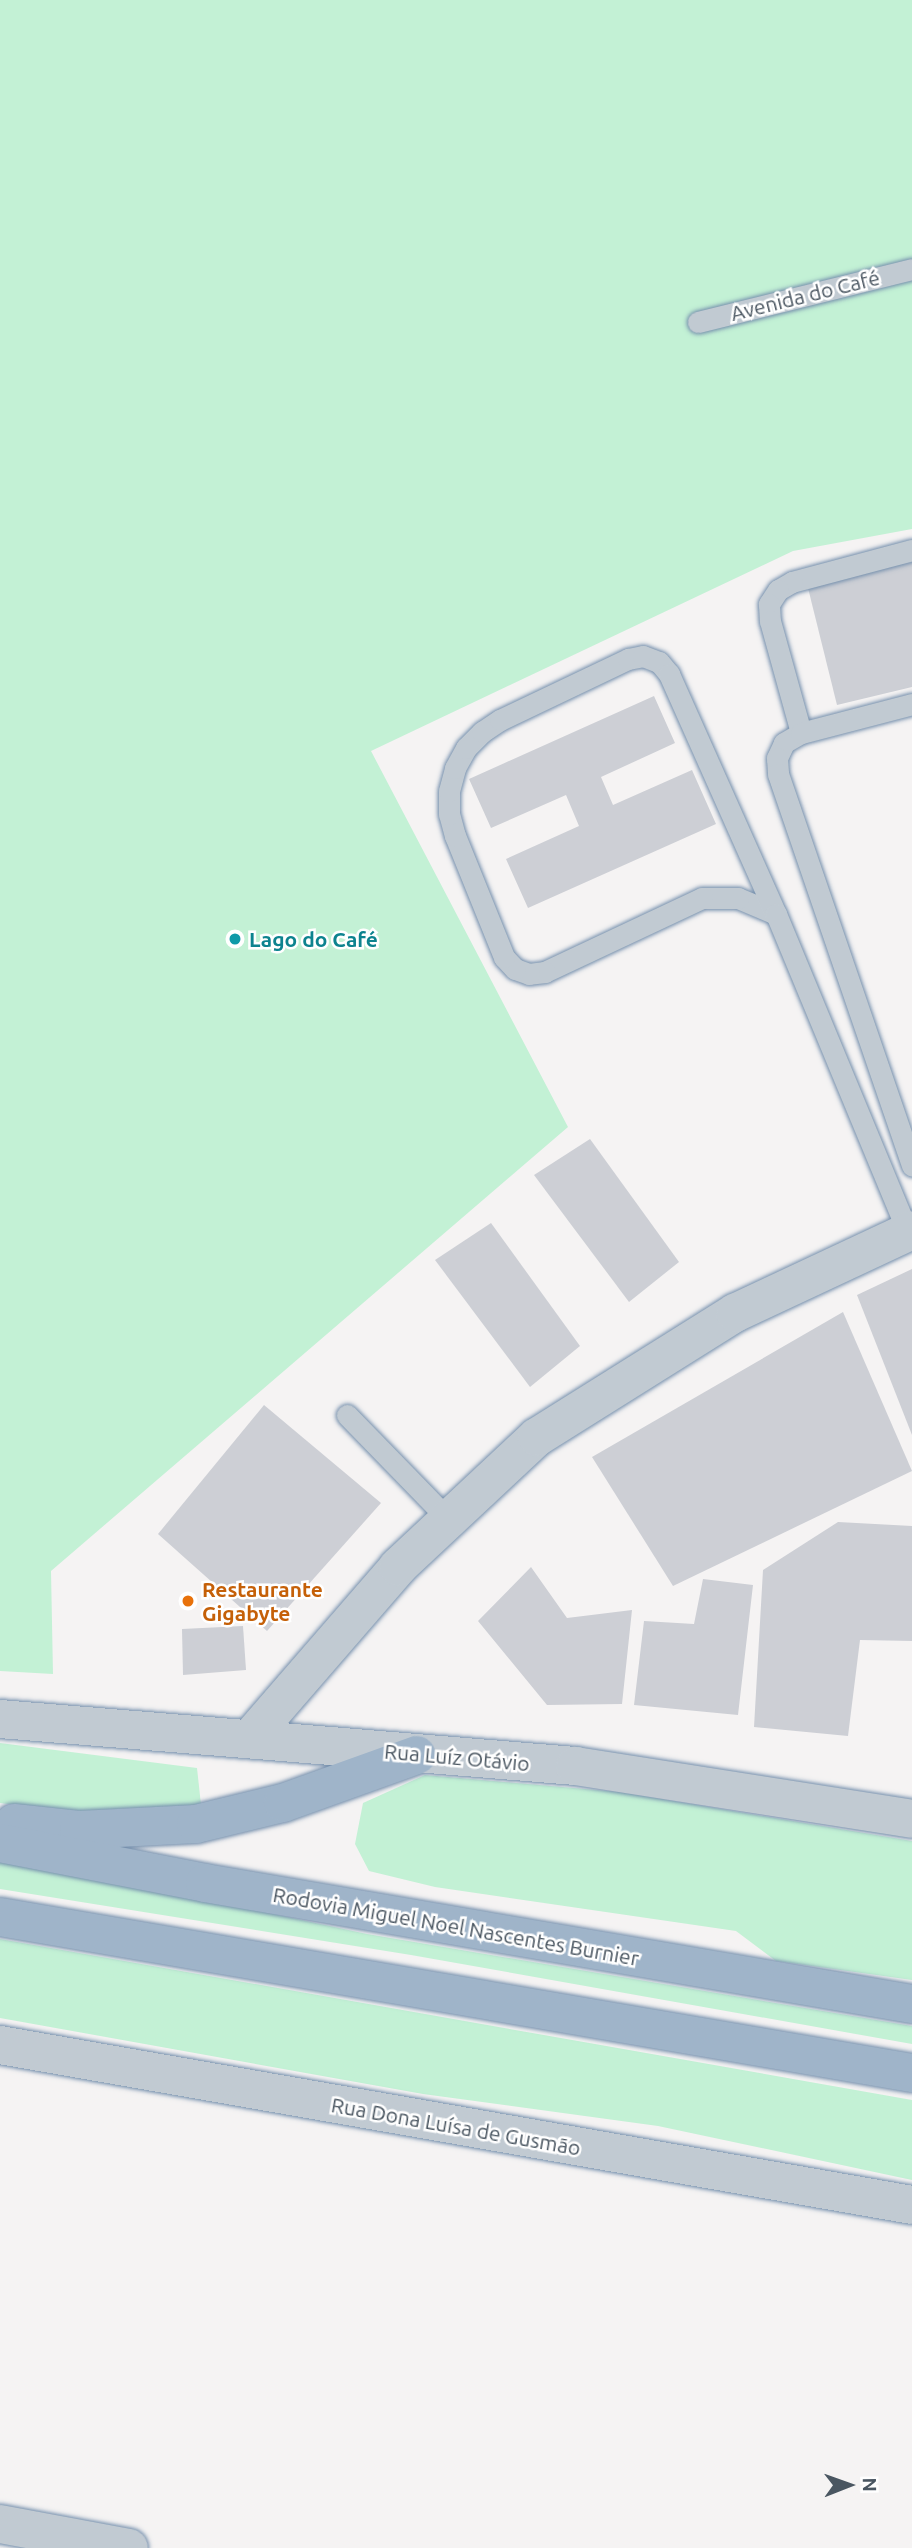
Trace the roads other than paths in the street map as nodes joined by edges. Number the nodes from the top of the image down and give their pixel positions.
1 (912, 269) edge
2 (698, 322) dead end
3 (912, 550) edge
4 (912, 704) edge
5 (801, 733) junction
6 (776, 914) junction
7 (912, 1166) edge
8 (910, 1231) edge
9 (346, 1415) dead end
10 (449, 1520) junction
11 (0, 1719) edge
12 (251, 1737) junction
13 (417, 1755) junction
14 (912, 1819) edge
15 (0, 1821) edge
16 (0, 1843) edge
17 (0, 1917) edge
18 (912, 2004) edge
19 (0, 2045) edge
20 (912, 2073) edge
21 (828, 2192) junction
22 (912, 2206) edge
23 (912, 2233) edge
24 (0, 2524) edge
25 (129, 2548) edge

1 - 2 lane, Avenida do Café
3 - 5 lane
4 - 5 lane
5 - 7 lane
6 - 6 lane
6 - 8 lane
8 - 10 street
9 - 10 lane
10 - 12 street
11 - 12 street, Rua Luíz Otávio
12 - 13 street, Rua Luíz Otávio
13 - 14 street, Rua Luíz Otávio
13 - 15 highway
16 - 18 highway, Rodovia Miguel Noel Nascentes Burnier
17 - 20 highway
19 - 21 street, Rua Dona Luísa de Gusmão
21 - 22 street, Rua Dona Luísa de Gusmão
21 - 23 street
24 - 25 street

